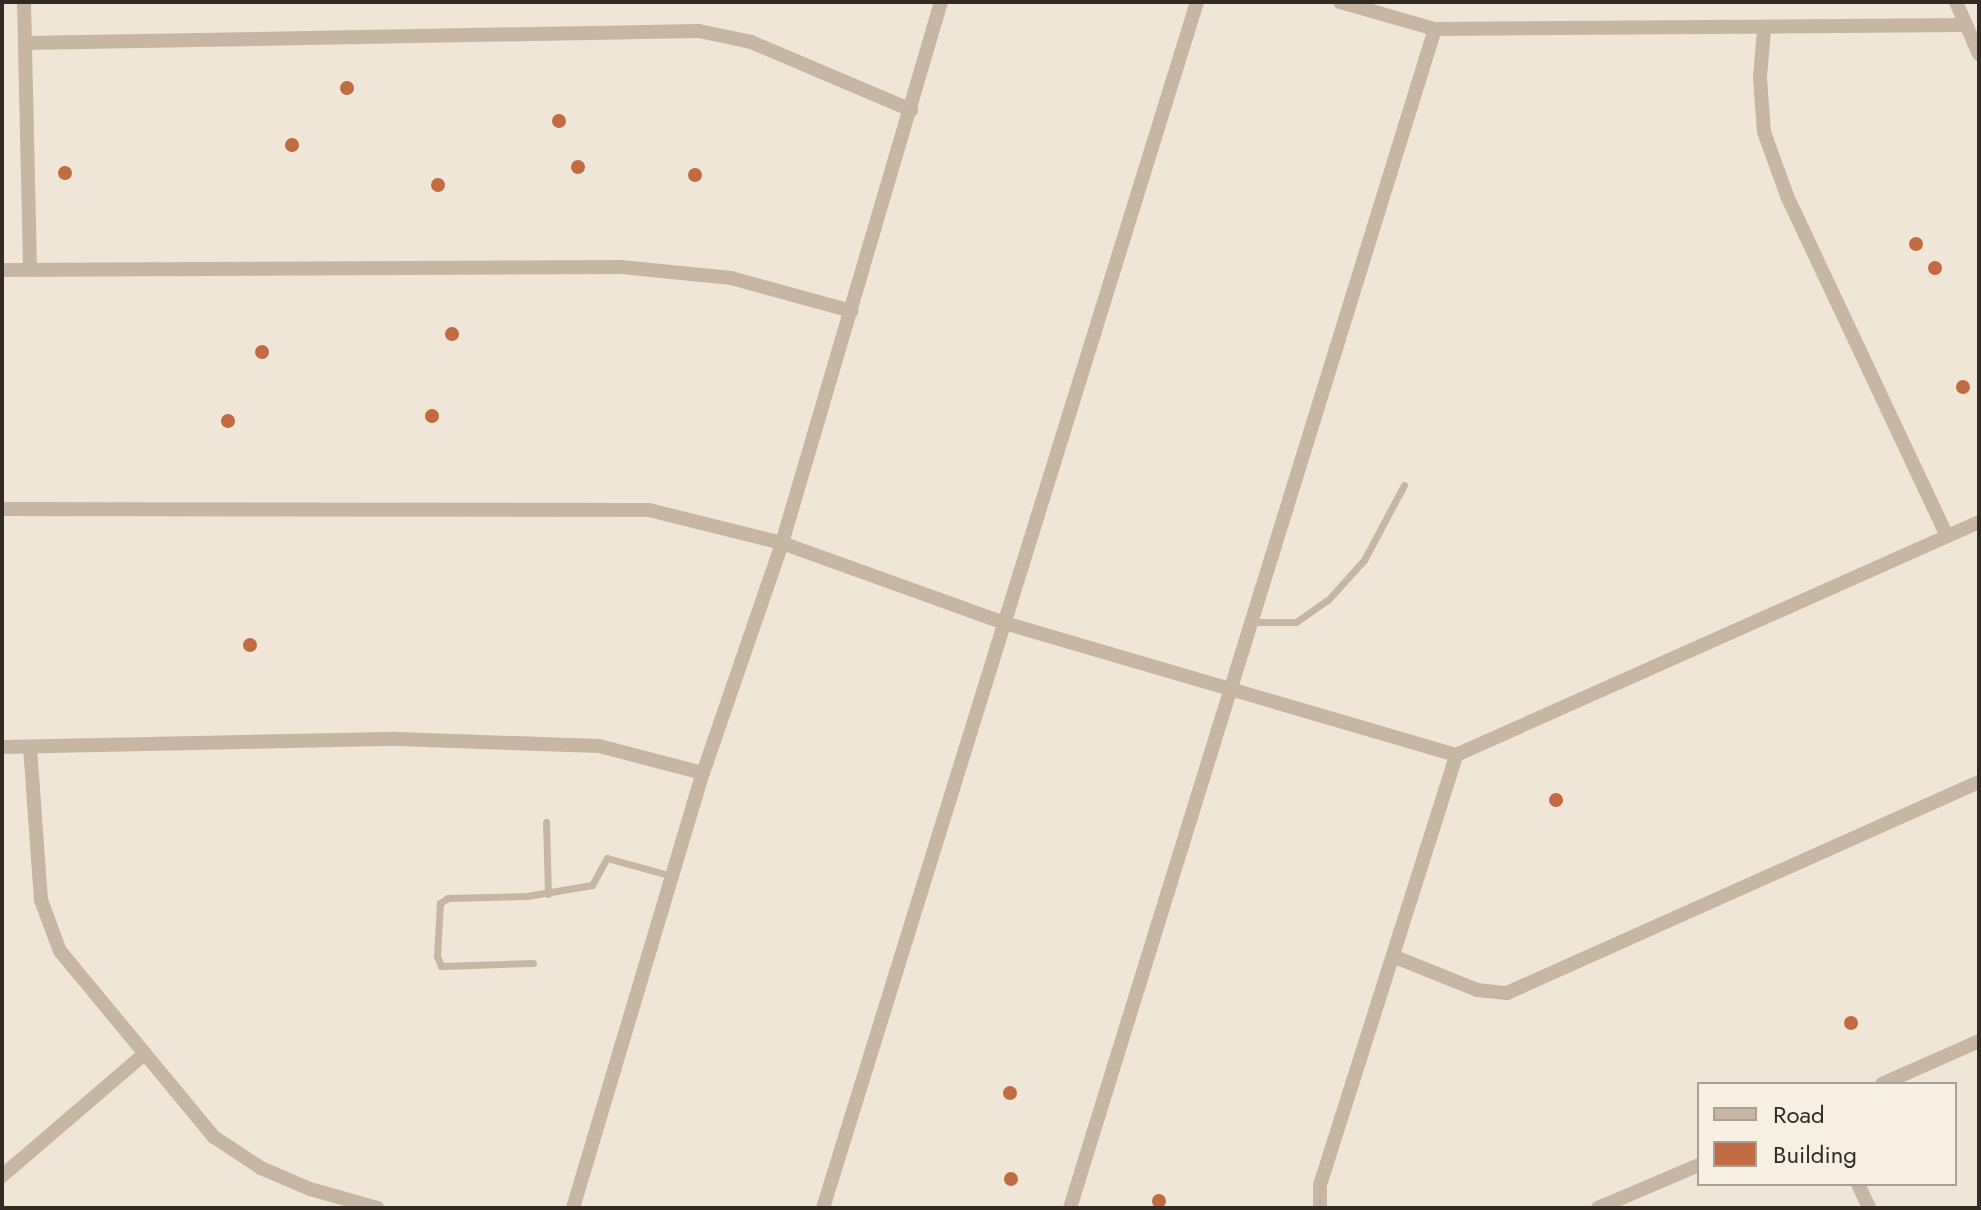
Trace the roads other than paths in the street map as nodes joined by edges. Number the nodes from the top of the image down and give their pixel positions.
1 (24, 2) edge
2 (941, 2) edge
3 (1197, 2) edge
4 (1340, 2) edge
5 (1956, 2) edge
6 (1966, 25) junction
7 (1435, 29) junction
8 (1764, 29) junction
9 (25, 43) junction
10 (1979, 54) edge
11 (911, 110) junction
12 (30, 269) junction
13 (2, 270) edge
14 (852, 311) junction
15 (1404, 485) dead end
16 (2, 509) edge
17 (1979, 522) edge
18 (1947, 536) junction
19 (782, 543) junction
20 (1001, 622) junction
21 (1254, 622) junction
22 (1235, 689) junction
23 (2, 747) edge
24 (30, 747) junction
25 (1456, 755) junction
26 (703, 773) junction
27 (1979, 782) edge
28 (546, 822) dead end
29 (672, 876) junction
30 (548, 894) junction
31 (1395, 957) junction
32 (533, 963) dead end
33 (1979, 1041) edge
34 (142, 1056) junction
35 (1887, 1082) edge
36 (1697, 1166) edge
37 (2, 1176) edge
38 (1859, 1186) edge
39 (377, 1208) edge
40 (573, 1208) edge
41 (823, 1208) edge
42 (1070, 1208) edge
43 (1320, 1208) edge
44 (1598, 1208) edge
45 (1869, 1208) edge

1 - 9 street
2 - 11 street
3 - 20 street
4 - 7 street
5 - 6 street
6 - 8 street
6 - 10 street
7 - 8 street
7 - 21 street
8 - 18 street
9 - 11 street
9 - 12 street
11 - 14 street
12 - 13 street
12 - 14 street
14 - 19 street
15 - 21 lane
16 - 19 street
17 - 18 street
18 - 25 street
19 - 20 street
19 - 26 street
20 - 22 street
20 - 41 street
21 - 22 street
22 - 25 street
22 - 42 street
23 - 24 street
24 - 26 street
24 - 34 street
25 - 31 street
26 - 29 street
27 - 31 street
28 - 30 lane
29 - 30 lane
29 - 40 street
30 - 32 lane
31 - 43 street
33 - 35 street
34 - 37 street
34 - 39 street
36 - 44 street
38 - 45 street

